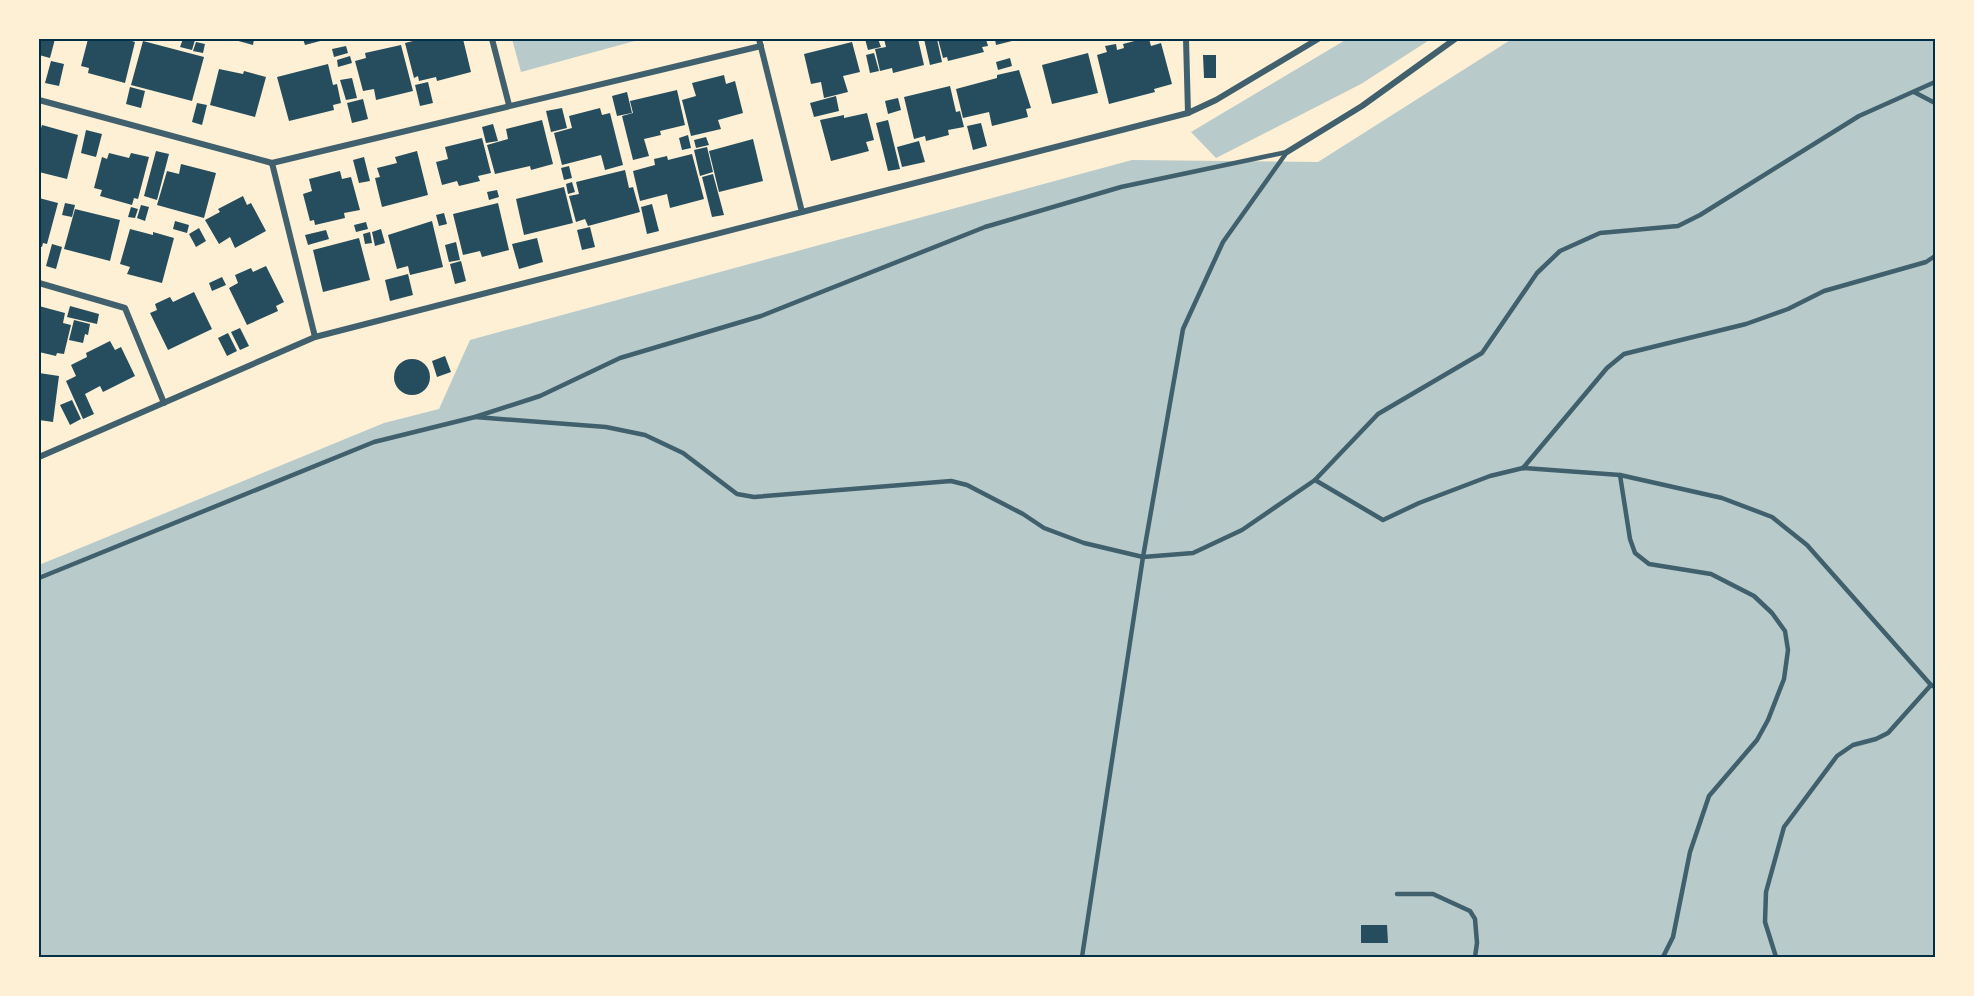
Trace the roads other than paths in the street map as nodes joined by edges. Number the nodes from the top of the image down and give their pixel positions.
1 (492, 39) edge
2 (1186, 39) edge
3 (1318, 39) edge
4 (1455, 39) edge
5 (760, 43) edge
6 (1935, 82) edge
7 (1913, 92) junction
8 (39, 100) edge
9 (1935, 103) edge
10 (509, 105) junction
11 (1188, 113) junction
12 (1287, 152) junction
13 (272, 163) junction
14 (802, 212) junction
15 (1935, 256) edge
16 (39, 283) edge
17 (315, 337) junction
18 (165, 402) junction
19 (475, 417) junction
20 (39, 457) edge
21 (1523, 468) junction
22 (1620, 475) junction
23 (1315, 480) junction
24 (1143, 556) junction
25 (39, 578) edge
26 (1933, 686) edge
27 (1397, 894) dead end
28 (1082, 957) edge
29 (1475, 957) edge
30 (1663, 957) edge
31 (1776, 957) edge

1 - 10 street
2 - 11 street
3 - 11 street
4 - 12 street
5 - 10 street
5 - 14 street
6 - 7 lane
7 - 9 lane
7 - 23 lane
8 - 13 street
10 - 13 street
11 - 14 street
12 - 19 lane
12 - 24 lane
13 - 17 street
14 - 17 street
15 - 21 lane
16 - 18 street
17 - 18 street
18 - 20 street
19 - 24 lane
19 - 25 lane
21 - 22 lane
21 - 23 lane
22 - 26 lane
22 - 30 lane
23 - 24 lane
24 - 28 lane
26 - 31 lane
27 - 29 lane

